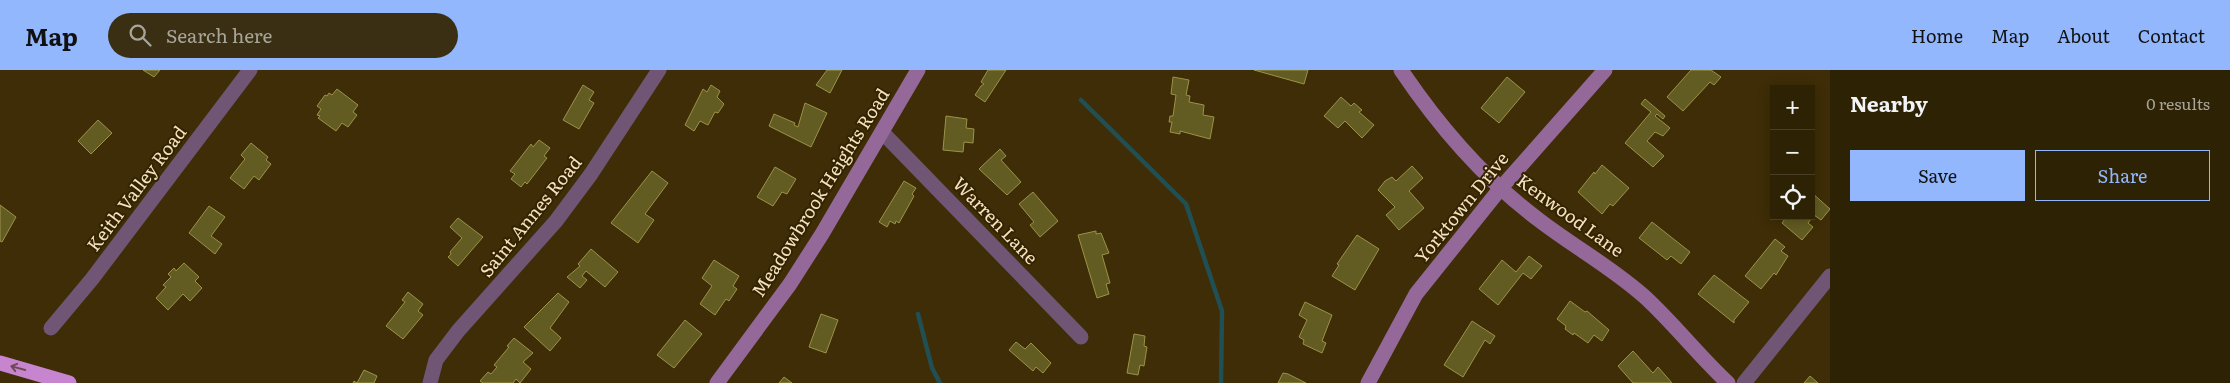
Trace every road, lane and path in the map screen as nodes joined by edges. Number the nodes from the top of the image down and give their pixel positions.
1 (250, 70) edge
2 (659, 70) edge
3 (918, 70) edge
4 (1401, 70) edge
5 (1605, 70) edge
6 (882, 132) junction
7 (1500, 189) junction
8 (1830, 276) edge
9 (51, 328) dead end
10 (1081, 337) dead end
11 (0, 364) edge
12 (69, 383) edge
13 (430, 383) edge
14 (717, 383) edge
15 (1368, 383) edge
16 (1728, 383) edge
17 (1744, 383) edge

1 - 9 street, Keith Valley Road
2 - 13 street, Saint Annes Road
3 - 6 street, Meadowbrook Heights Road
4 - 7 street, Kenwood Lane
5 - 7 street, Yorktown Drive
6 - 10 street, Warren Lane
6 - 14 street, Meadowbrook Heights Road
7 - 15 street, Yorktown Drive
7 - 16 street, Kenwood Lane
8 - 17 street
12 -> 11 highway

